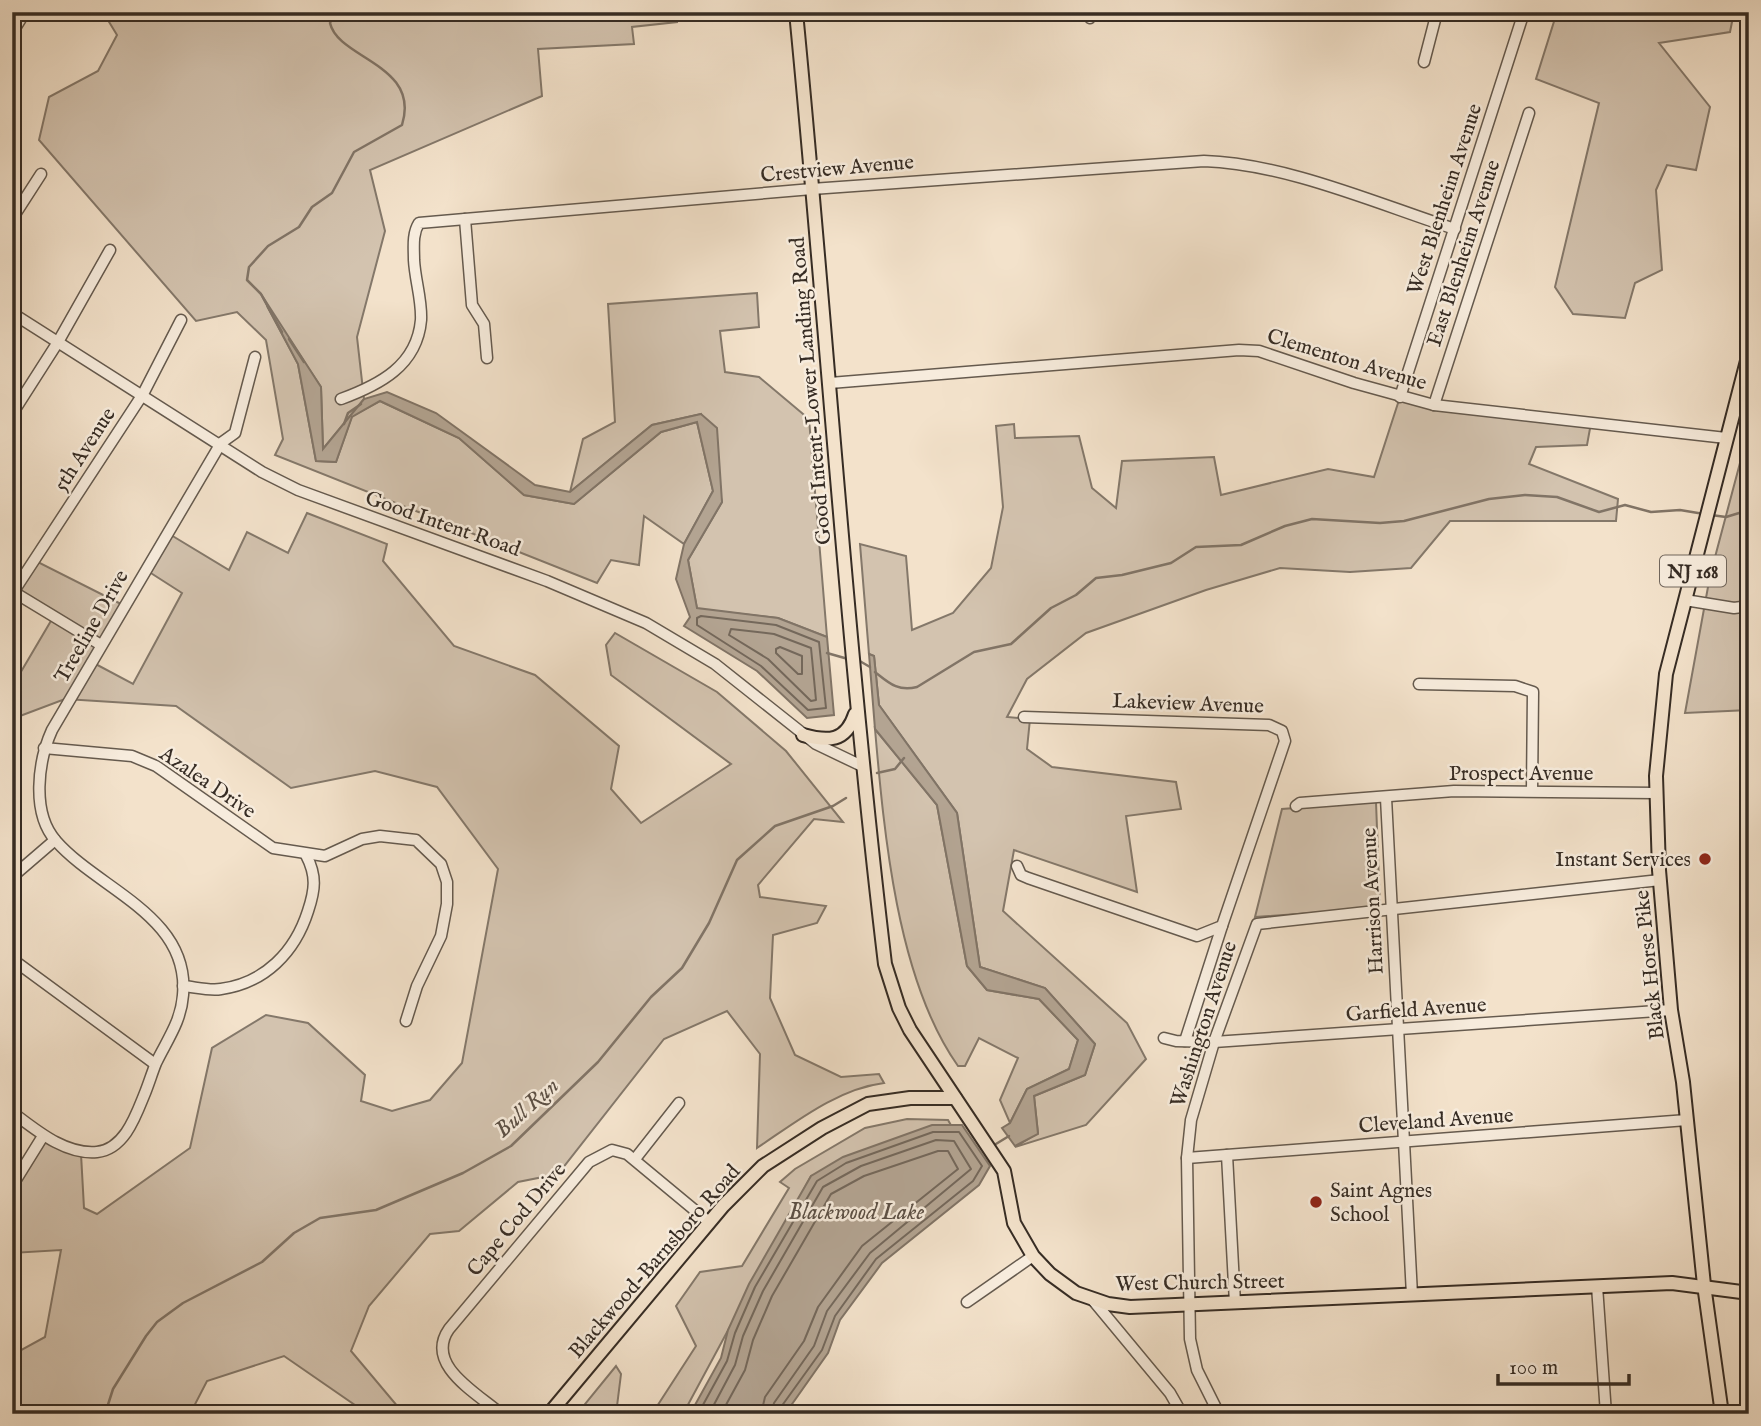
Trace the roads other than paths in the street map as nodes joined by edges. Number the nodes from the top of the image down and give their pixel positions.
1 (25, 12) edge
2 (796, 12) edge
3 (1437, 12) edge
4 (1524, 12) edge
5 (12, 33) edge
6 (1424, 62) dead end
7 (1529, 113) dead end
8 (41, 174) dead end
9 (812, 189) junction
10 (12, 219) edge
11 (465, 219) junction
12 (1455, 229) junction
13 (110, 250) dead end
14 (12, 313) edge
15 (181, 320) dead end
16 (58, 342) junction
17 (1749, 353) edge
18 (255, 357) dead end
19 (487, 358) dead end
20 (830, 383) junction
21 (143, 394) junction
22 (1400, 397) junction
23 (341, 399) dead end
24 (1434, 405) junction
25 (12, 414) edge
26 (1726, 438) junction
27 (221, 443) junction
28 (13, 592) edge
29 (1685, 600) junction
30 (1749, 606) edge
31 (101, 645) junction
32 (1419, 684) dead end
33 (856, 707) junction
34 (1024, 716) dead end
35 (803, 735) junction
36 (44, 748) junction
37 (862, 766) junction
38 (1532, 791) junction
39 (1656, 793) junction
40 (1267, 794) joint
41 (1386, 799) junction
42 (1296, 806) dead end
43 (55, 840) junction
44 (306, 855) junction
45 (1017, 866) dead end
46 (12, 877) edge
47 (1660, 880) junction
48 (1392, 909) junction
49 (1222, 926) junction
50 (12, 959) edge
51 (183, 986) junction
52 (1671, 1010) junction
53 (406, 1021) dead end
54 (1398, 1030) junction
55 (1164, 1038) dead end
56 (1185, 1041) junction
57 (1214, 1042) junction
58 (155, 1064) junction
59 (955, 1098) junction
60 (678, 1103) dead end
61 (12, 1112) edge
62 (1687, 1120) junction
63 (43, 1136) junction
64 (1404, 1141) junction
65 (1227, 1155) junction
66 (1187, 1158) junction
67 (635, 1159) junction
68 (12, 1186) edge
69 (709, 1222) junction
70 (1033, 1256) junction
71 (1704, 1285) junction
72 (1597, 1286) junction
73 (1749, 1293) edge
74 (1412, 1294) junction
75 (1092, 1298) junction
76 (967, 1302) dead end
77 (1235, 1303) junction
78 (1191, 1306) junction
79 (501, 1414) edge
80 (549, 1414) edge
81 (1182, 1414) edge
82 (1219, 1414) edge
83 (1606, 1414) edge
84 (1722, 1414) edge

1 - 5 street
2 - 9 main road, Good Intent-Lower Landing Road
3 - 6 street
4 - 12 street, West Blenheim Avenue
7 - 24 street, East Blenheim Avenue
8 - 10 street
9 - 11 street, Crestview Avenue
9 - 12 street, Crestview Avenue
9 - 20 main road, Good Intent-Lower Landing Road
11 - 19 street
11 - 23 street, Crestview Avenue
12 - 22 street, West Blenheim Avenue
13 - 16 street
14 - 16 street, Good Intent Road
15 - 21 street, 5th Avenue
16 - 21 street, Good Intent Road
16 - 25 street
17 - 26 main road, Black Horse Pike / NJ 168
18 - 27 street, Treeline Drive
20 - 22 street, Clementon Avenue
20 - 33 main road, Good Intent-Lower Landing Road
21 - 27 street, Good Intent Road
21 - 28 street, 5th Avenue
22 - 24 street, Clementon Avenue
24 - 26 street, Clementon Avenue
26 - 29 main road, Black Horse Pike / NJ 168
27 - 31 street, Treeline Drive
27 - 35 street, Good Intent Road
28 - 31 street
29 - 30 street
29 - 39 main road, Black Horse Pike / NJ 168
31 - 36 street, Treeline Drive
32 - 38 street
33 - 35 main road
33 - 37 main road, Good Intent-Lower Landing Road
34 - 40 street, Lakeview Avenue
35 - 37 street, Good Intent Road
36 - 43 street, Treeline Drive
36 - 44 street, Azalea Drive
37 - 59 main road, West Church Street
38 - 39 street, Prospect Avenue
38 - 41 street, Prospect Avenue
39 - 47 main road, Black Horse Pike / NJ 168
40 - 49 street, Washington Avenue
41 - 42 street
41 - 48 street, Harrison Avenue
43 - 46 street
43 - 51 street, Treeline Drive
44 - 51 street
44 - 53 street
45 - 49 street, Washington Avenue
47 - 48 street
47 - 52 main road, Black Horse Pike / NJ 168
48 - 54 street, Harrison Avenue
48 - 57 street, Washington Avenue
49 - 56 street, Washington Avenue
50 - 58 street
51 - 58 street, Treeline Drive
52 - 54 street, Garfield Avenue
52 - 62 main road, Black Horse Pike / NJ 168
54 - 57 street, Garfield Avenue
54 - 64 street, Harrison Avenue
55 - 56 street, Garfield Avenue
56 - 57 street, Garfield Avenue
57 - 66 street, Washington Avenue
58 - 63 street, Treeline Drive
59 - 69 main road, Blackwood-Barnsboro Road
59 - 70 main road, West Church Street
60 - 67 street
61 - 63 street, Treeline Drive
62 - 64 street, Cleveland Avenue
62 - 71 main road, Black Horse Pike / NJ 168
63 - 68 street
64 - 65 street, Cleveland Avenue
64 - 74 street, Harrison Avenue
65 - 66 street, Cleveland Avenue
65 - 77 street
66 - 78 street, Washington Avenue
67 - 69 street
67 - 79 street, Cape Cod Drive
69 - 80 main road, Blackwood-Barnsboro Road
70 - 75 main road, West Church Street
70 - 76 street
71 - 72 main road, West Church Street
71 - 73 main road, West Church Street
71 - 84 main road, Black Horse Pike / NJ 168
72 - 74 main road, West Church Street
72 - 83 street
74 - 77 main road, West Church Street
75 - 78 main road, West Church Street
75 - 81 street
77 - 78 main road, West Church Street
78 - 82 street, Washington Avenue

